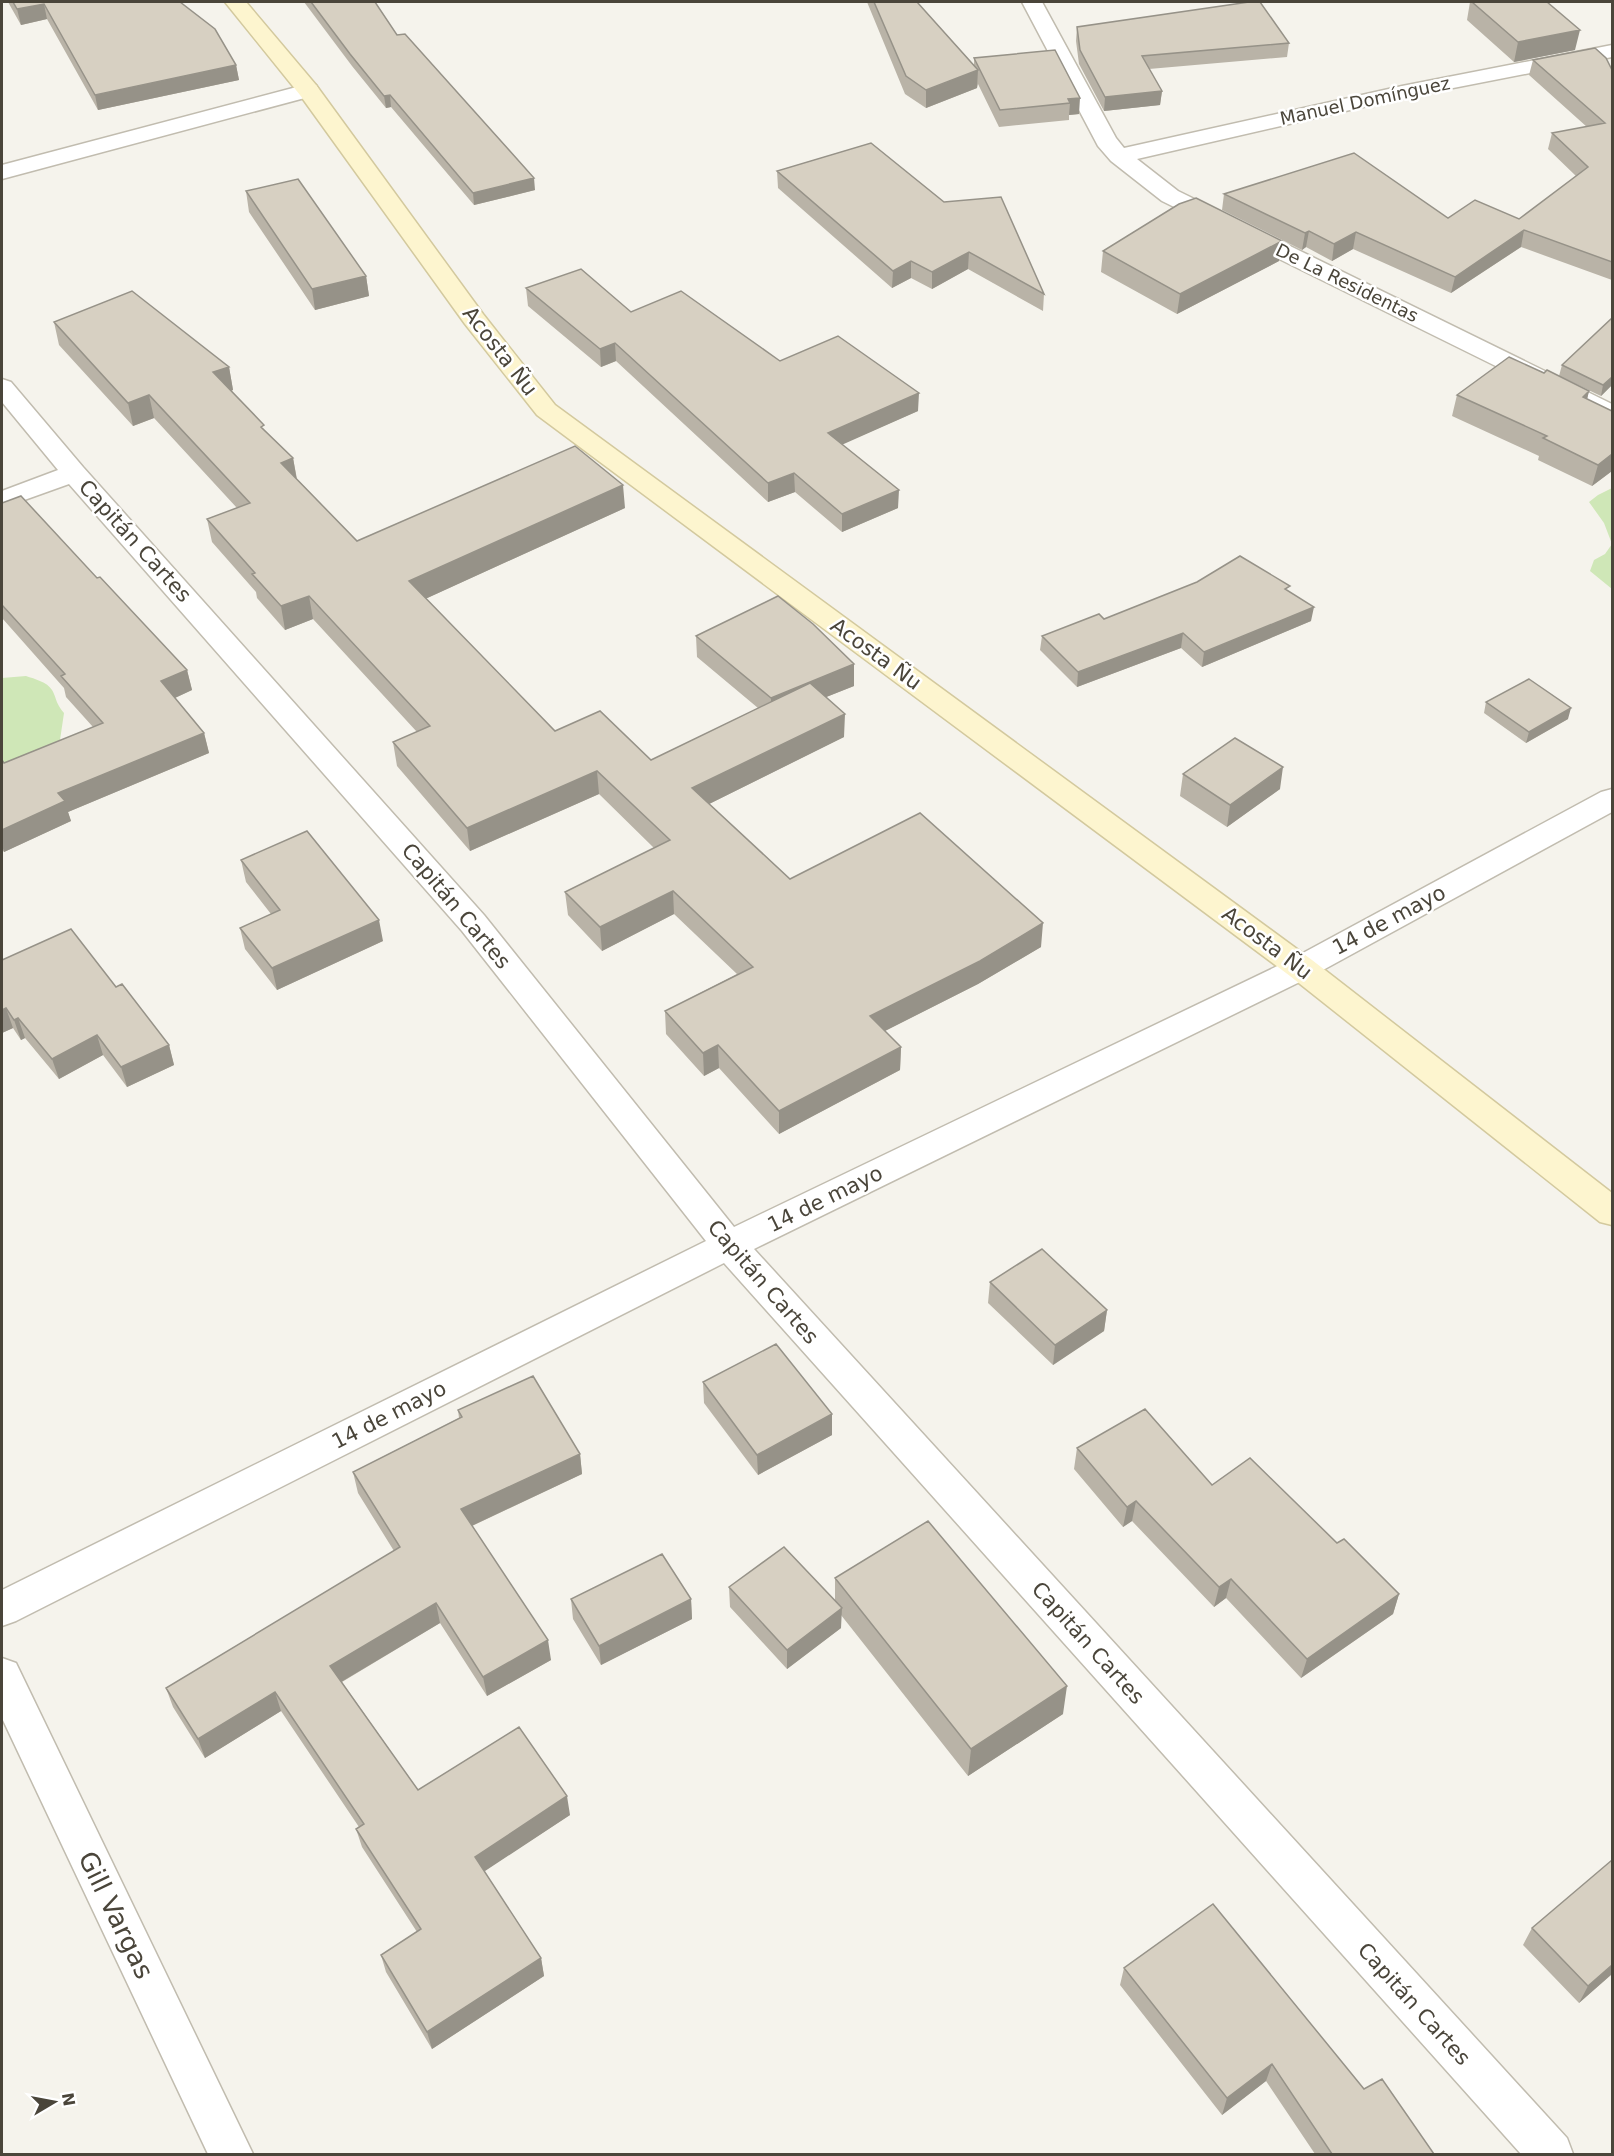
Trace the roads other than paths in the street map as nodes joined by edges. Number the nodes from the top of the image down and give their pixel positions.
1 (235, 2) edge
2 (1032, 2) edge
3 (1612, 51) edge
4 (308, 90) junction
5 (1119, 156) junction
6 (2, 171) edge
7 (2, 387) edge
8 (1612, 414) edge
9 (74, 472) junction
10 (2, 500) edge
11 (1612, 799) edge
12 (1301, 968) junction
13 (1612, 1212) edge
14 (729, 1245) junction
15 (2, 1609) edge
16 (2, 1676) edge
17 (231, 2154) edge
18 (1551, 2154) edge

1 - 4 street, Acosta Ñu
2 - 5 street, De La Residentas
3 - 5 street, Manuel Domínguez
4 - 6 street
4 - 12 street, Acosta Ñu
5 - 8 street, De La Residentas
7 - 9 street, Capitán Cartes
9 - 10 street
9 - 14 street, Capitán Cartes
11 - 12 street, 14 de mayo
12 - 13 street, Acosta Ñu
12 - 14 street, 14 de mayo
14 - 15 street, 14 de mayo
14 - 18 street, Capitán Cartes
16 - 17 street, Gill Vargas

